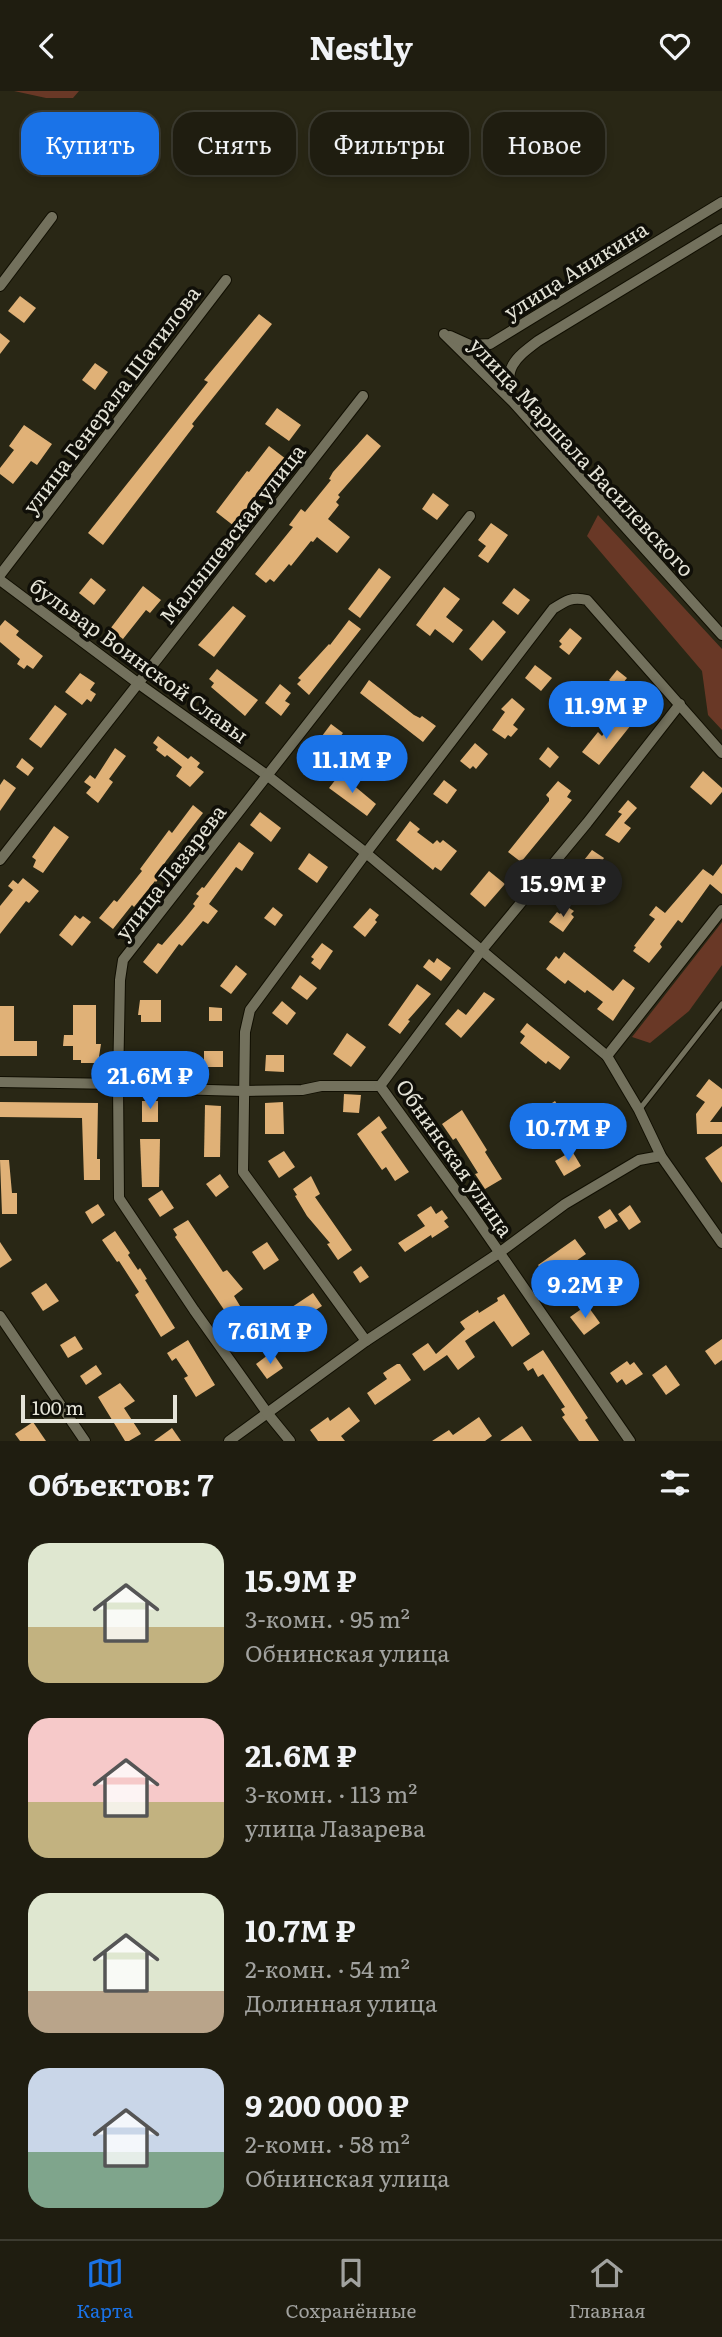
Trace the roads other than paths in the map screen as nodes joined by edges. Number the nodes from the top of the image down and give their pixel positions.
1 (722, 202) edge
2 (52, 217) dead end
3 (722, 229) edge
4 (226, 279) dead end
5 (0, 286) edge
6 (444, 334) joint
7 (363, 396) dead end
8 (513, 402) junction
9 (470, 516) dead end
10 (0, 575) edge
11 (0, 580) edge
12 (722, 635) edge
13 (139, 684) junction
14 (680, 704) junction
15 (722, 753) edge
16 (268, 776) junction
17 (366, 853) junction
18 (0, 860) edge
19 (722, 910) edge
20 (481, 951) junction
21 (722, 1004) edge
22 (607, 1056) junction
23 (0, 1083) edge
24 (118, 1084) junction
25 (380, 1086) junction
26 (244, 1091) junction
27 (639, 1110) junction
28 (661, 1156) junction
29 (722, 1243) edge
30 (499, 1253) junction
31 (0, 1316) edge
32 (366, 1341) junction
33 (268, 1414) junction
34 (85, 1441) edge
35 (229, 1441) edge
36 (290, 1441) edge
37 (630, 1441) edge

1 - 6 street, улица Аникина
2 - 5 street
3 - 8 street, улица Аникина
4 - 10 street, улица Генерала Шатилова
6 - 8 street, улица Маршала Василевского
7 - 13 street, Малышевская улица
8 - 12 street, улица Маршала Василевского
9 - 16 street, улица Лазарева
11 - 13 street, бульвар Воинской Славы
13 - 16 street, бульвар Воинской Славы
13 - 18 street, Малышевская улица
14 - 15 street
14 - 17 street
14 - 20 street, Обнинская улица
16 - 17 street, бульвар Воинской Славы
16 - 24 street, улица Лазарева
17 - 20 street, бульвар Воинской Славы
17 - 26 street
19 - 22 street
20 - 22 street, бульвар Воинской Славы
20 - 25 street, Обнинская улица
21 - 27 lane
22 - 27 street, бульвар Воинской Славы
23 - 24 street
24 - 26 street
24 - 33 street, улица Лазарева
25 - 26 street
25 - 30 street, Обнинская улица
26 - 32 street
27 - 28 street, бульвар Воинской Славы
28 - 29 street, бульвар Воинской Славы
28 - 30 street
30 - 32 street
30 - 37 street, Обнинская улица
31 - 34 street
32 - 33 street
33 - 35 street
33 - 36 street, улица Лазарева

